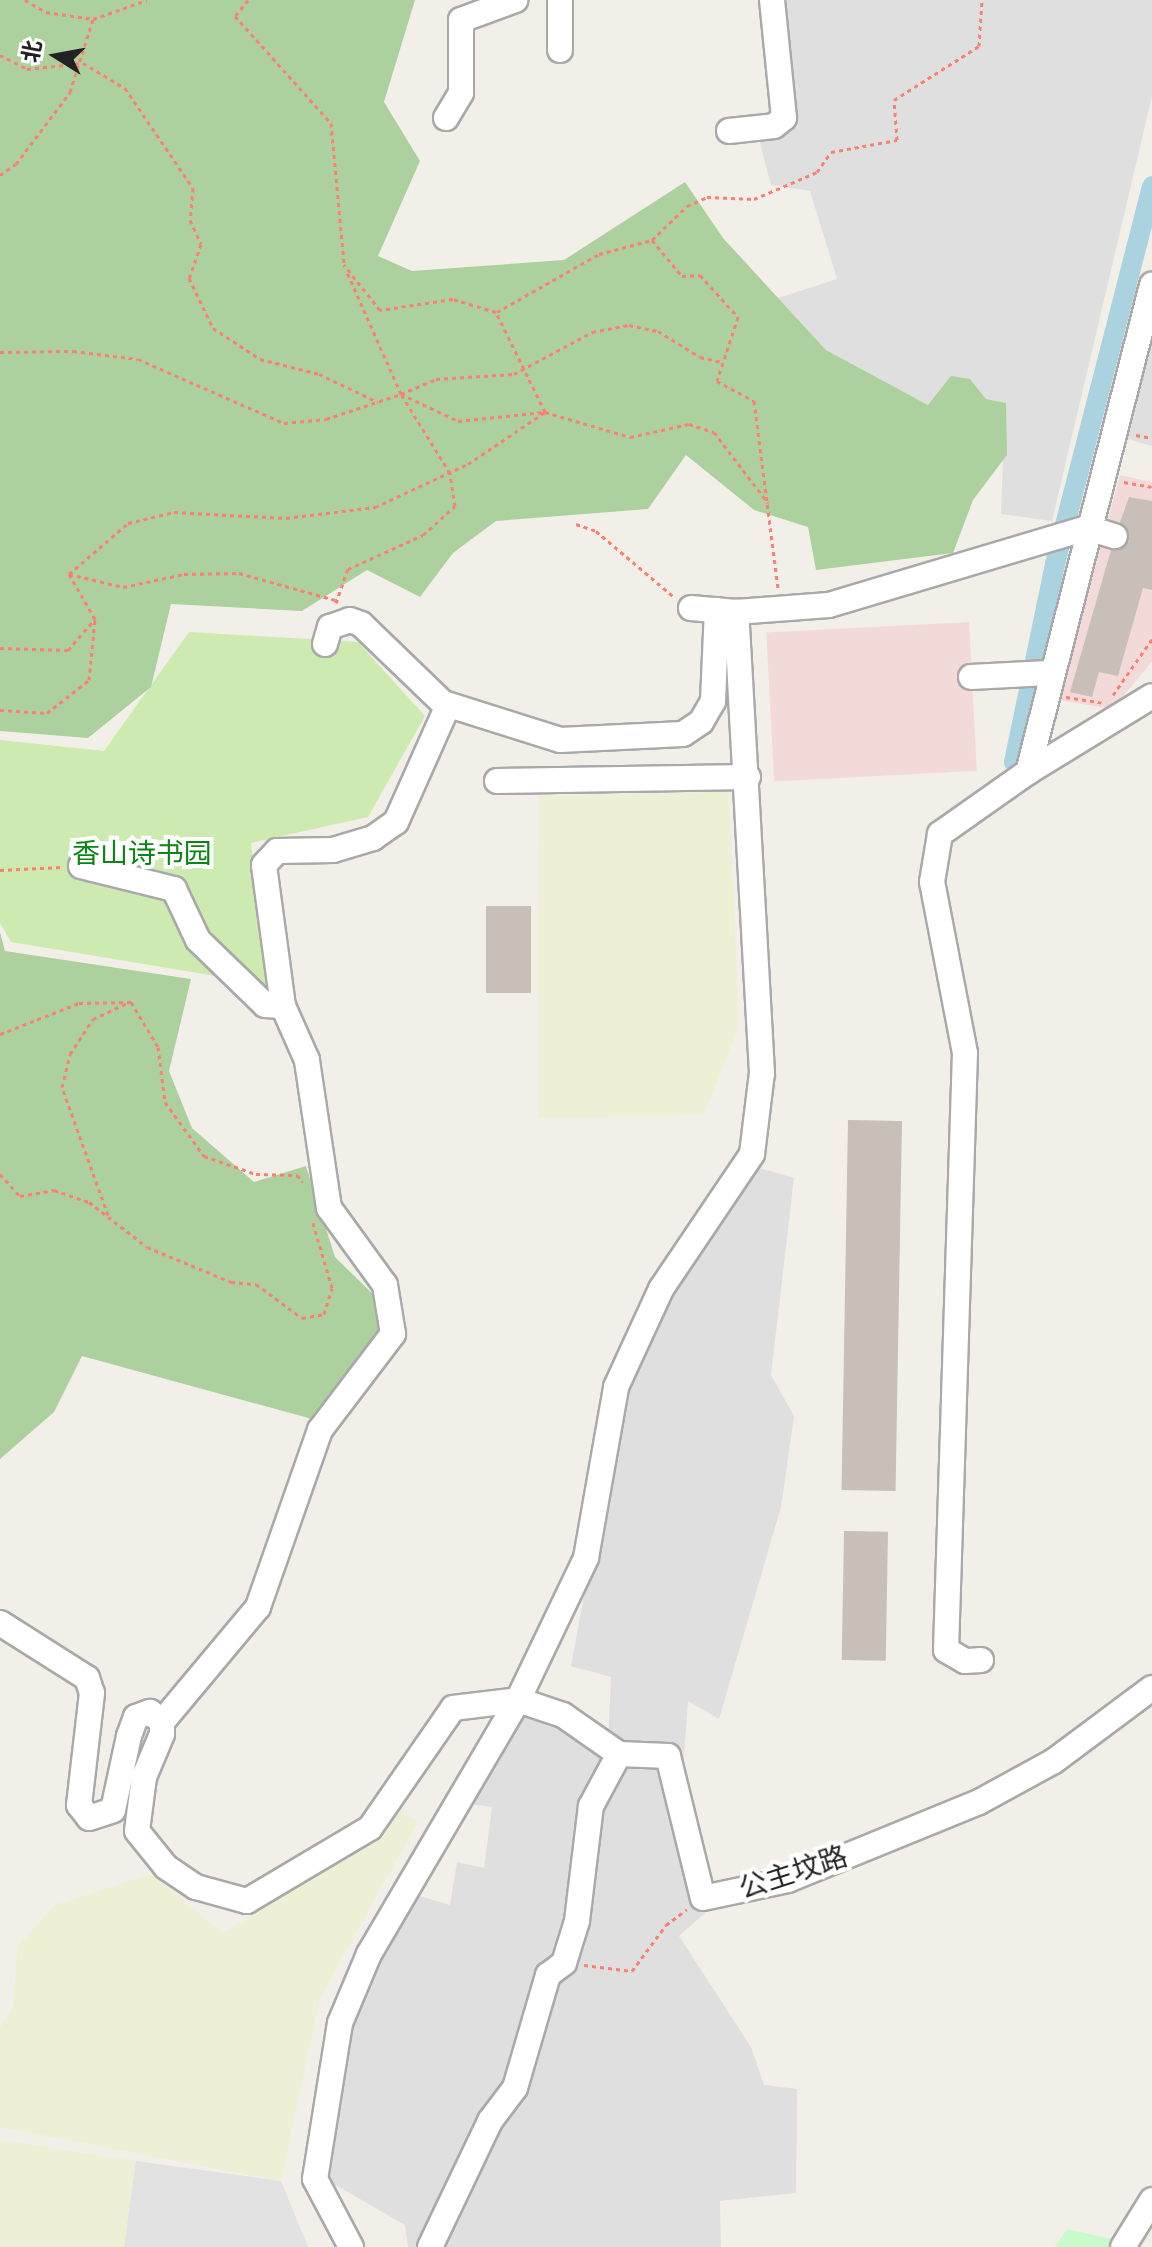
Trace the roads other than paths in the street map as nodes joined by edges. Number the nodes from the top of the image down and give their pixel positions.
1 (515, 0) edge
2 (560, 0) edge
3 (772, 0) edge
4 (560, 50) dead end
5 (446, 118) dead end
6 (729, 131) dead end
7 (1152, 285) edge
8 (1081, 533) junction
9 (1115, 536) dead end
10 (691, 608) road end
11 (727, 611) junction
12 (325, 644) dead end
13 (1047, 676) junction
14 (971, 677) dead end
15 (1152, 696) edge
16 (448, 705) junction
17 (1028, 772) junction
18 (748, 777) junction
19 (497, 781) dead end
20 (81, 866) road end
21 (283, 1006) junction
22 (0, 1623) edge
23 (981, 1660) dead end
24 (1152, 1688) edge
25 (518, 1700) junction
26 (162, 1722) junction
27 (619, 1754) junction
28 (1152, 2200) edge
29 (351, 2247) edge
30 (430, 2247) edge
31 (1123, 2247) edge

1 - 5 street
2 - 4 street
3 - 6 street
7 - 8 street
8 - 9 street
8 - 11 street
8 - 13 street
10 - 11 street
11 - 16 street
11 - 18 street
12 - 16 street
13 - 14 street
13 - 17 street
15 - 17 street
16 - 21 street
17 - 23 street
18 - 19 street
18 - 25 street
20 - 21 street
21 - 26 street
22 - 26 street
24 - 27 street, 公主坟路
25 - 26 street
25 - 27 street, 公主坟路
25 - 29 street
27 - 30 street
28 - 31 street

